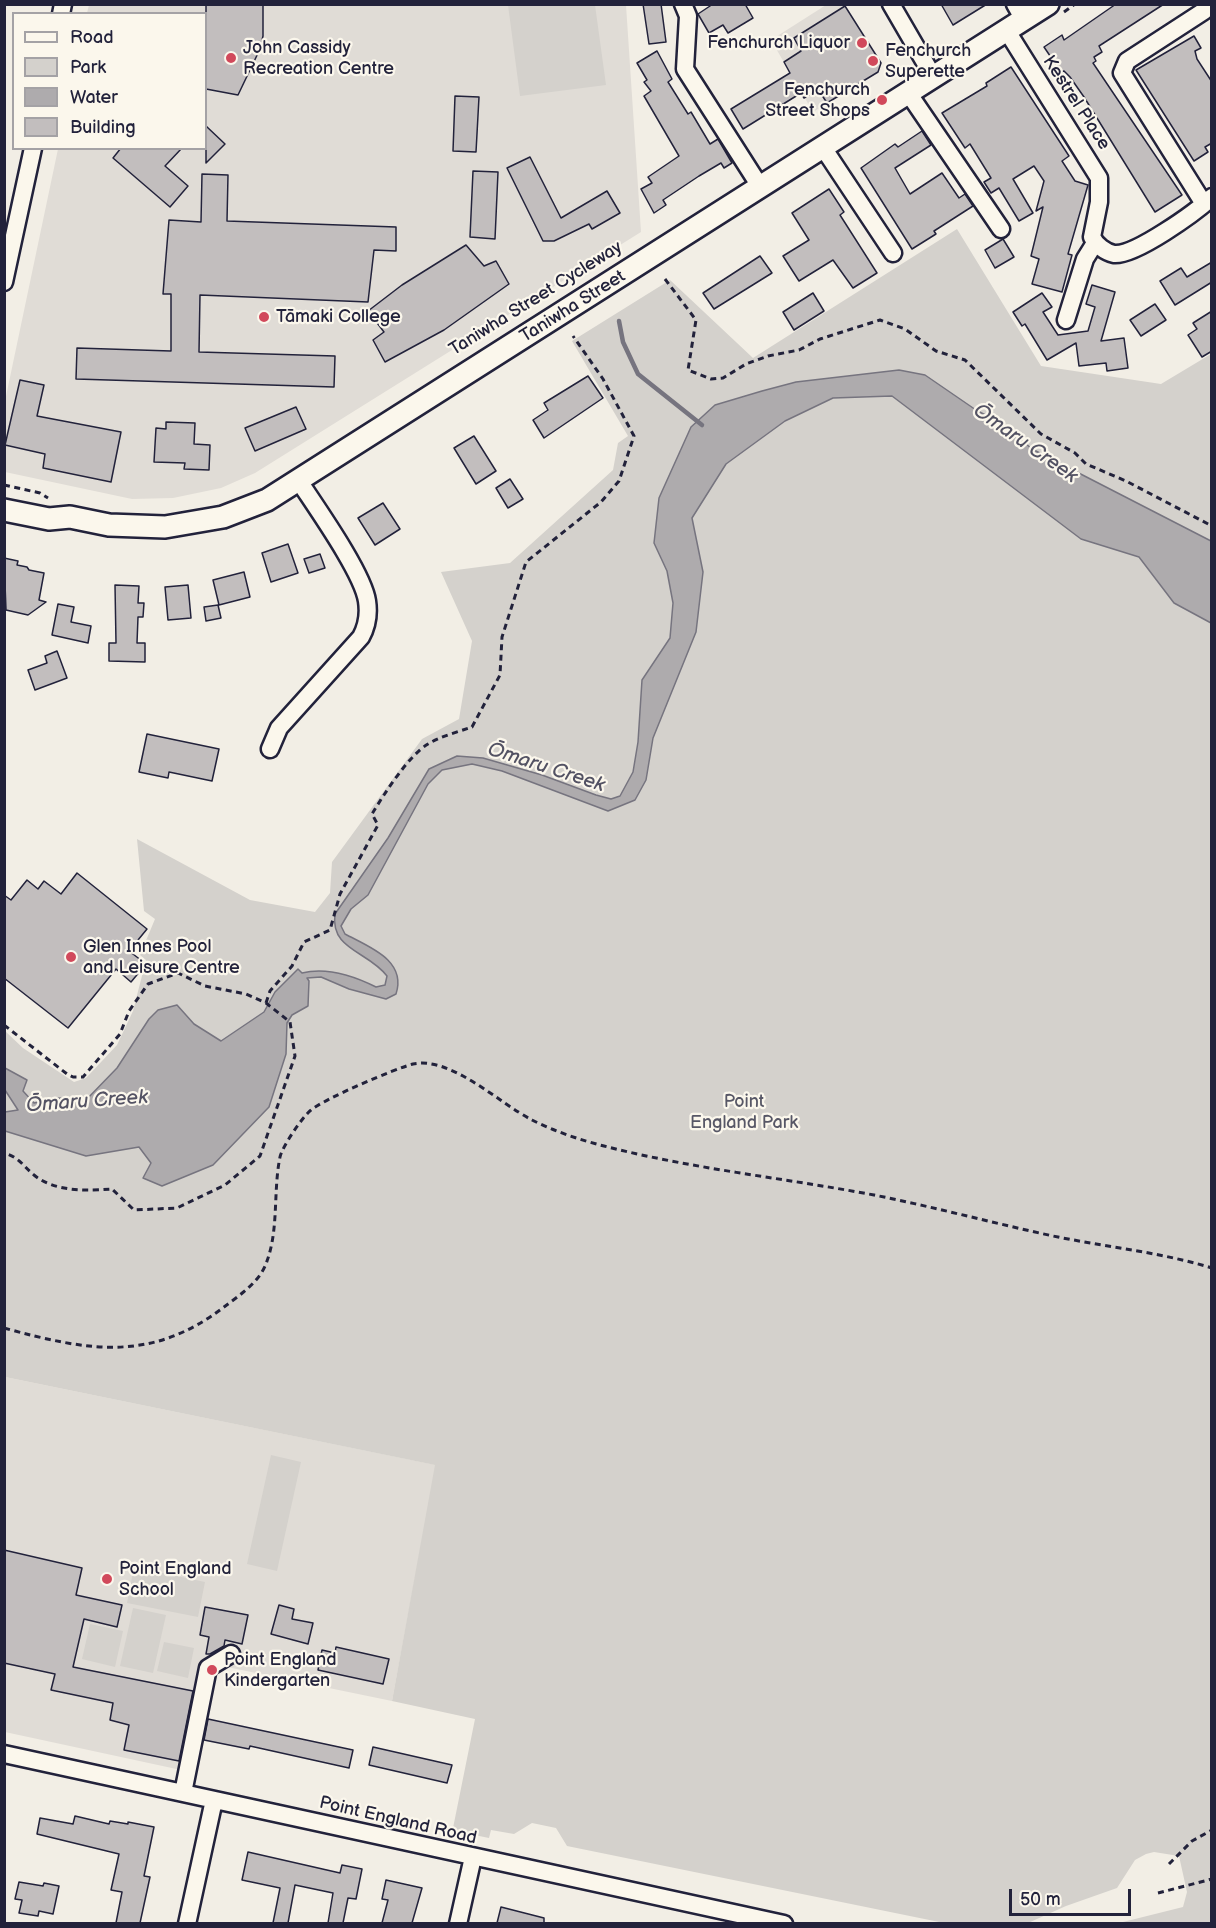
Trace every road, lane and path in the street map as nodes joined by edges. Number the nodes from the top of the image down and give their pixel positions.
1 (683, 4) edge
2 (891, 4) edge
3 (1048, 4) edge
4 (1205, 13) edge
5 (1016, 18) edge
6 (934, 78) junction
7 (909, 94) junction
8 (824, 149) junction
9 (33, 150) edge
10 (761, 188) junction
11 (1208, 200) edge
12 (1001, 230) dead end
13 (1095, 243) junction
14 (893, 252) dead end
15 (7, 260) edge
16 (665, 279) dead end
17 (4, 282) edge
18 (1066, 320) dead end
19 (573, 336) dead end
20 (298, 481) junction
21 (4, 485) edge
22 (30, 491) junction
23 (4, 496) edge
24 (28, 498) dead end
25 (57, 500) dead end
26 (4, 510) edge
27 (70, 517) junction
28 (1212, 526) edge
29 (270, 749) dead end
30 (266, 1003) junction
31 (4, 1025) edge
32 (4, 1153) edge
33 (1212, 1268) edge
34 (4, 1328) edge
35 (231, 1654) dead end
36 (4, 1754) edge
37 (183, 1793) junction
38 (214, 1800) junction
39 (1212, 1830) edge
40 (473, 1857) junction
41 (1169, 1864) dead end
42 (1212, 1879) edge
43 (1158, 1893) dead end
44 (187, 1923) edge
45 (458, 1923) edge
46 (784, 1923) edge

1 - 10 street
2 - 6 street
3 - 5 main road, Taniwha Street
4 - 11 street
5 - 6 main road, Taniwha Street
5 - 13 street, Kestrel Place
6 - 7 main road, Taniwha Street
7 - 8 main road, Taniwha Street
7 - 12 street
8 - 10 main road, Taniwha Street
8 - 14 street
9 - 15 street
10 - 20 main road, Taniwha Street
11 - 13 street
13 - 18 street
15 - 17 street
16 - 28 path
19 - 30 path
20 - 27 main road, Taniwha Street
20 - 29 street
21 - 22 path
22 - 24 path
22 - 25 path
23 - 27 main road, Taniwha Street
26 - 27 main road, Taniwha Street
30 - 31 path
30 - 32 path
33 - 34 path
35 - 37 street
36 - 37 street, Point England Road
37 - 38 street, Point England Road
38 - 40 street, Point England Road
38 - 44 street
39 - 41 path
40 - 45 street
40 - 46 street, Point England Road
42 - 43 path

